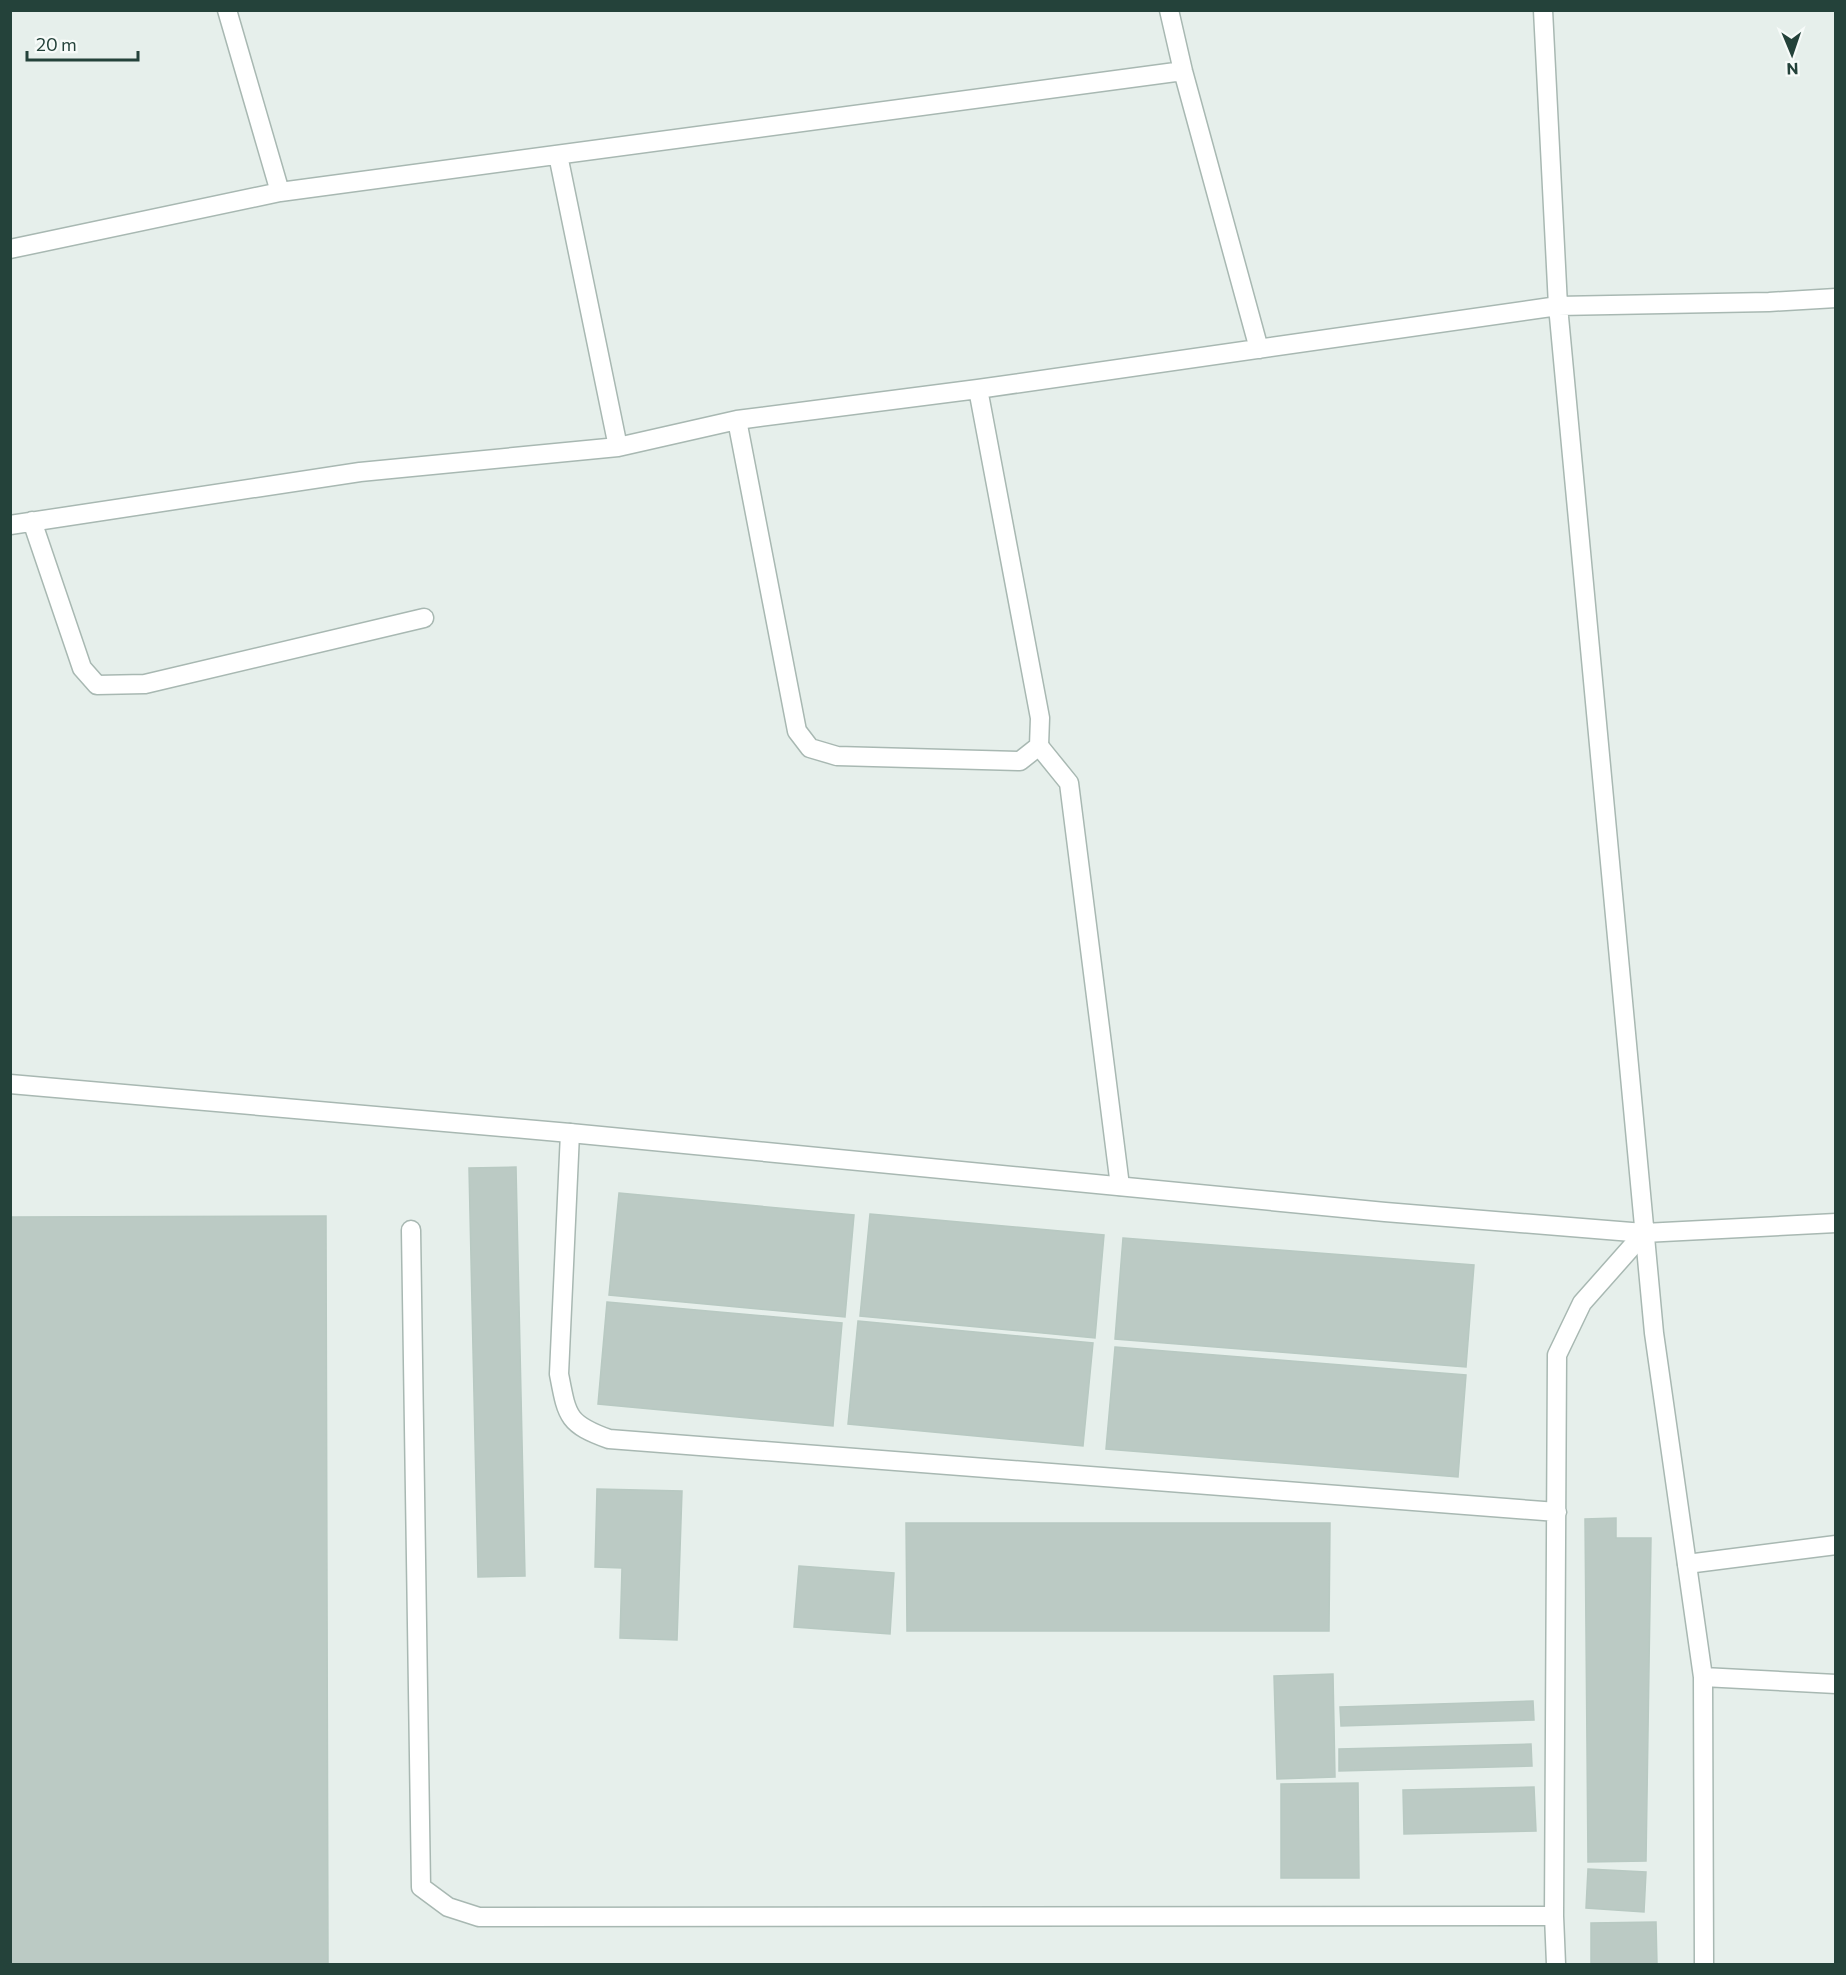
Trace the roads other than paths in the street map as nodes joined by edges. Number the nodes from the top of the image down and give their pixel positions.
1 (227, 10) edge
2 (1169, 10) edge
3 (1543, 10) edge
4 (1183, 70) junction
5 (558, 155) junction
6 (280, 192) junction
7 (10, 249) edge
8 (1836, 298) edge
9 (1558, 306) junction
10 (1259, 349) junction
11 (978, 389) junction
12 (737, 420) junction
13 (618, 447) junction
14 (32, 521) junction
15 (10, 525) edge
16 (424, 618) dead end
17 (1039, 746) junction
18 (10, 1084) edge
19 (570, 1133) junction
20 (1120, 1186) junction
21 (1836, 1224) edge
22 (411, 1230) dead end
23 (1644, 1233) junction
24 (1557, 1512) junction
25 (1836, 1545) edge
26 (1687, 1564) junction
27 (1703, 1677) junction
28 (1836, 1684) edge
29 (1554, 1916) junction
30 (1556, 1965) edge
31 (1704, 1965) edge

1 - 6 street
2 - 4 street
3 - 9 street
4 - 5 street
4 - 10 street
5 - 6 street
5 - 13 street
6 - 7 street
8 - 9 street
9 - 10 street
9 - 23 street
10 - 11 street
11 - 12 street
11 - 17 street
12 - 13 street
12 - 17 street
13 - 14 street
14 - 15 street
14 - 16 street
17 - 20 street
18 - 19 street
19 - 20 street
19 - 24 street
20 - 23 street
21 - 23 street
22 - 29 street
23 - 24 street
23 - 26 street
24 - 29 street
25 - 26 street
26 - 27 street
27 - 28 street
27 - 31 street
29 - 30 street

